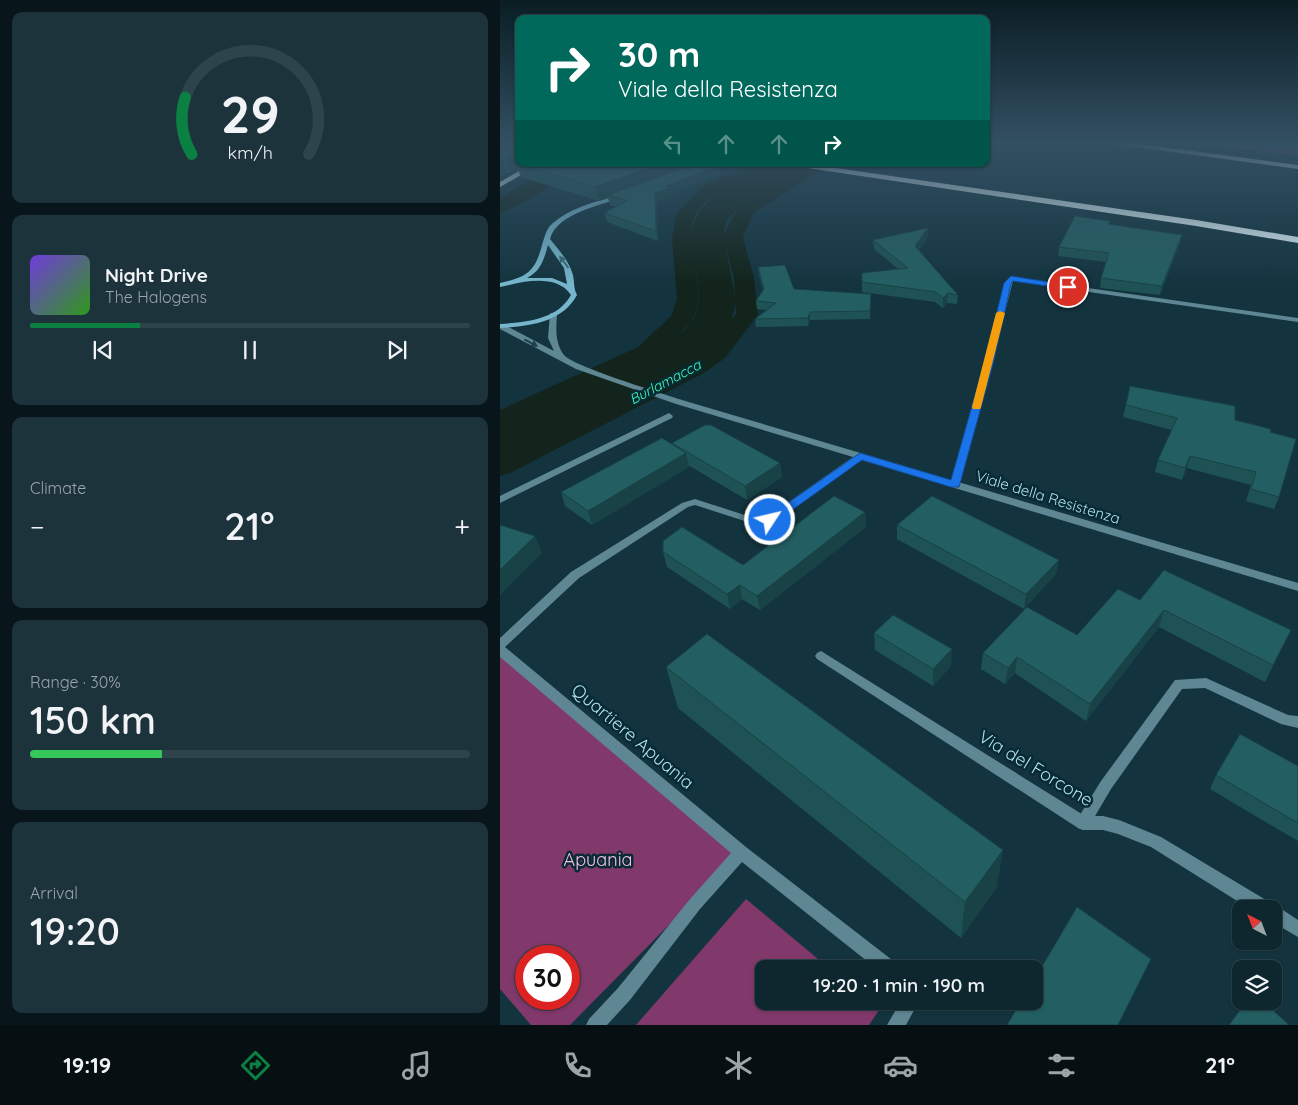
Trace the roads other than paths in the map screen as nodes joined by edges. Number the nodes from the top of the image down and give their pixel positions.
1 (974, 190) edge
2 (1018, 190) edge
3 (627, 194) edge
4 (1298, 232) edge
5 (546, 240) junction
6 (1298, 240) edge
7 (508, 283) junction
8 (500, 285) edge
9 (572, 289) junction
10 (553, 315) junction
11 (1298, 320) edge
12 (500, 326) edge
13 (562, 359) junction
14 (670, 416) dead end
15 (860, 456) junction
16 (955, 484) junction
17 (500, 500) edge
18 (1298, 587) edge
19 (500, 645) edge
20 (500, 650) edge
21 (821, 656) dead end
22 (1298, 722) edge
23 (1083, 823) junction
24 (741, 852) junction
25 (1249, 900) edge
26 (1282, 919) edge
27 (1298, 929) edge
28 (879, 960) edge
29 (906, 1010) edge
30 (595, 1025) edge
31 (896, 1025) edge

1 - 6 highway
2 - 4 highway
3 - 5 main road
5 - 7 main road
9 -> 5 main road
7 - 8 main road
7 - 9 main road
9 - 10 main road
10 - 12 main road
10 - 13 street
11 - 16 street
12 -> 13 street, Viale della Resistenza
13 - 15 street, Viale della Resistenza
14 - 17 street
15 - 16 street, Viale della Resistenza
15 - 19 street
16 - 18 street, Viale della Resistenza
20 - 24 street, Quartiere Apuania
21 - 23 street, Via del Forcone
22 - 23 street
23 - 25 street, Via del Forcone
24 - 28 street, Quartiere Apuania
24 - 30 street
26 - 27 street
29 - 31 street

